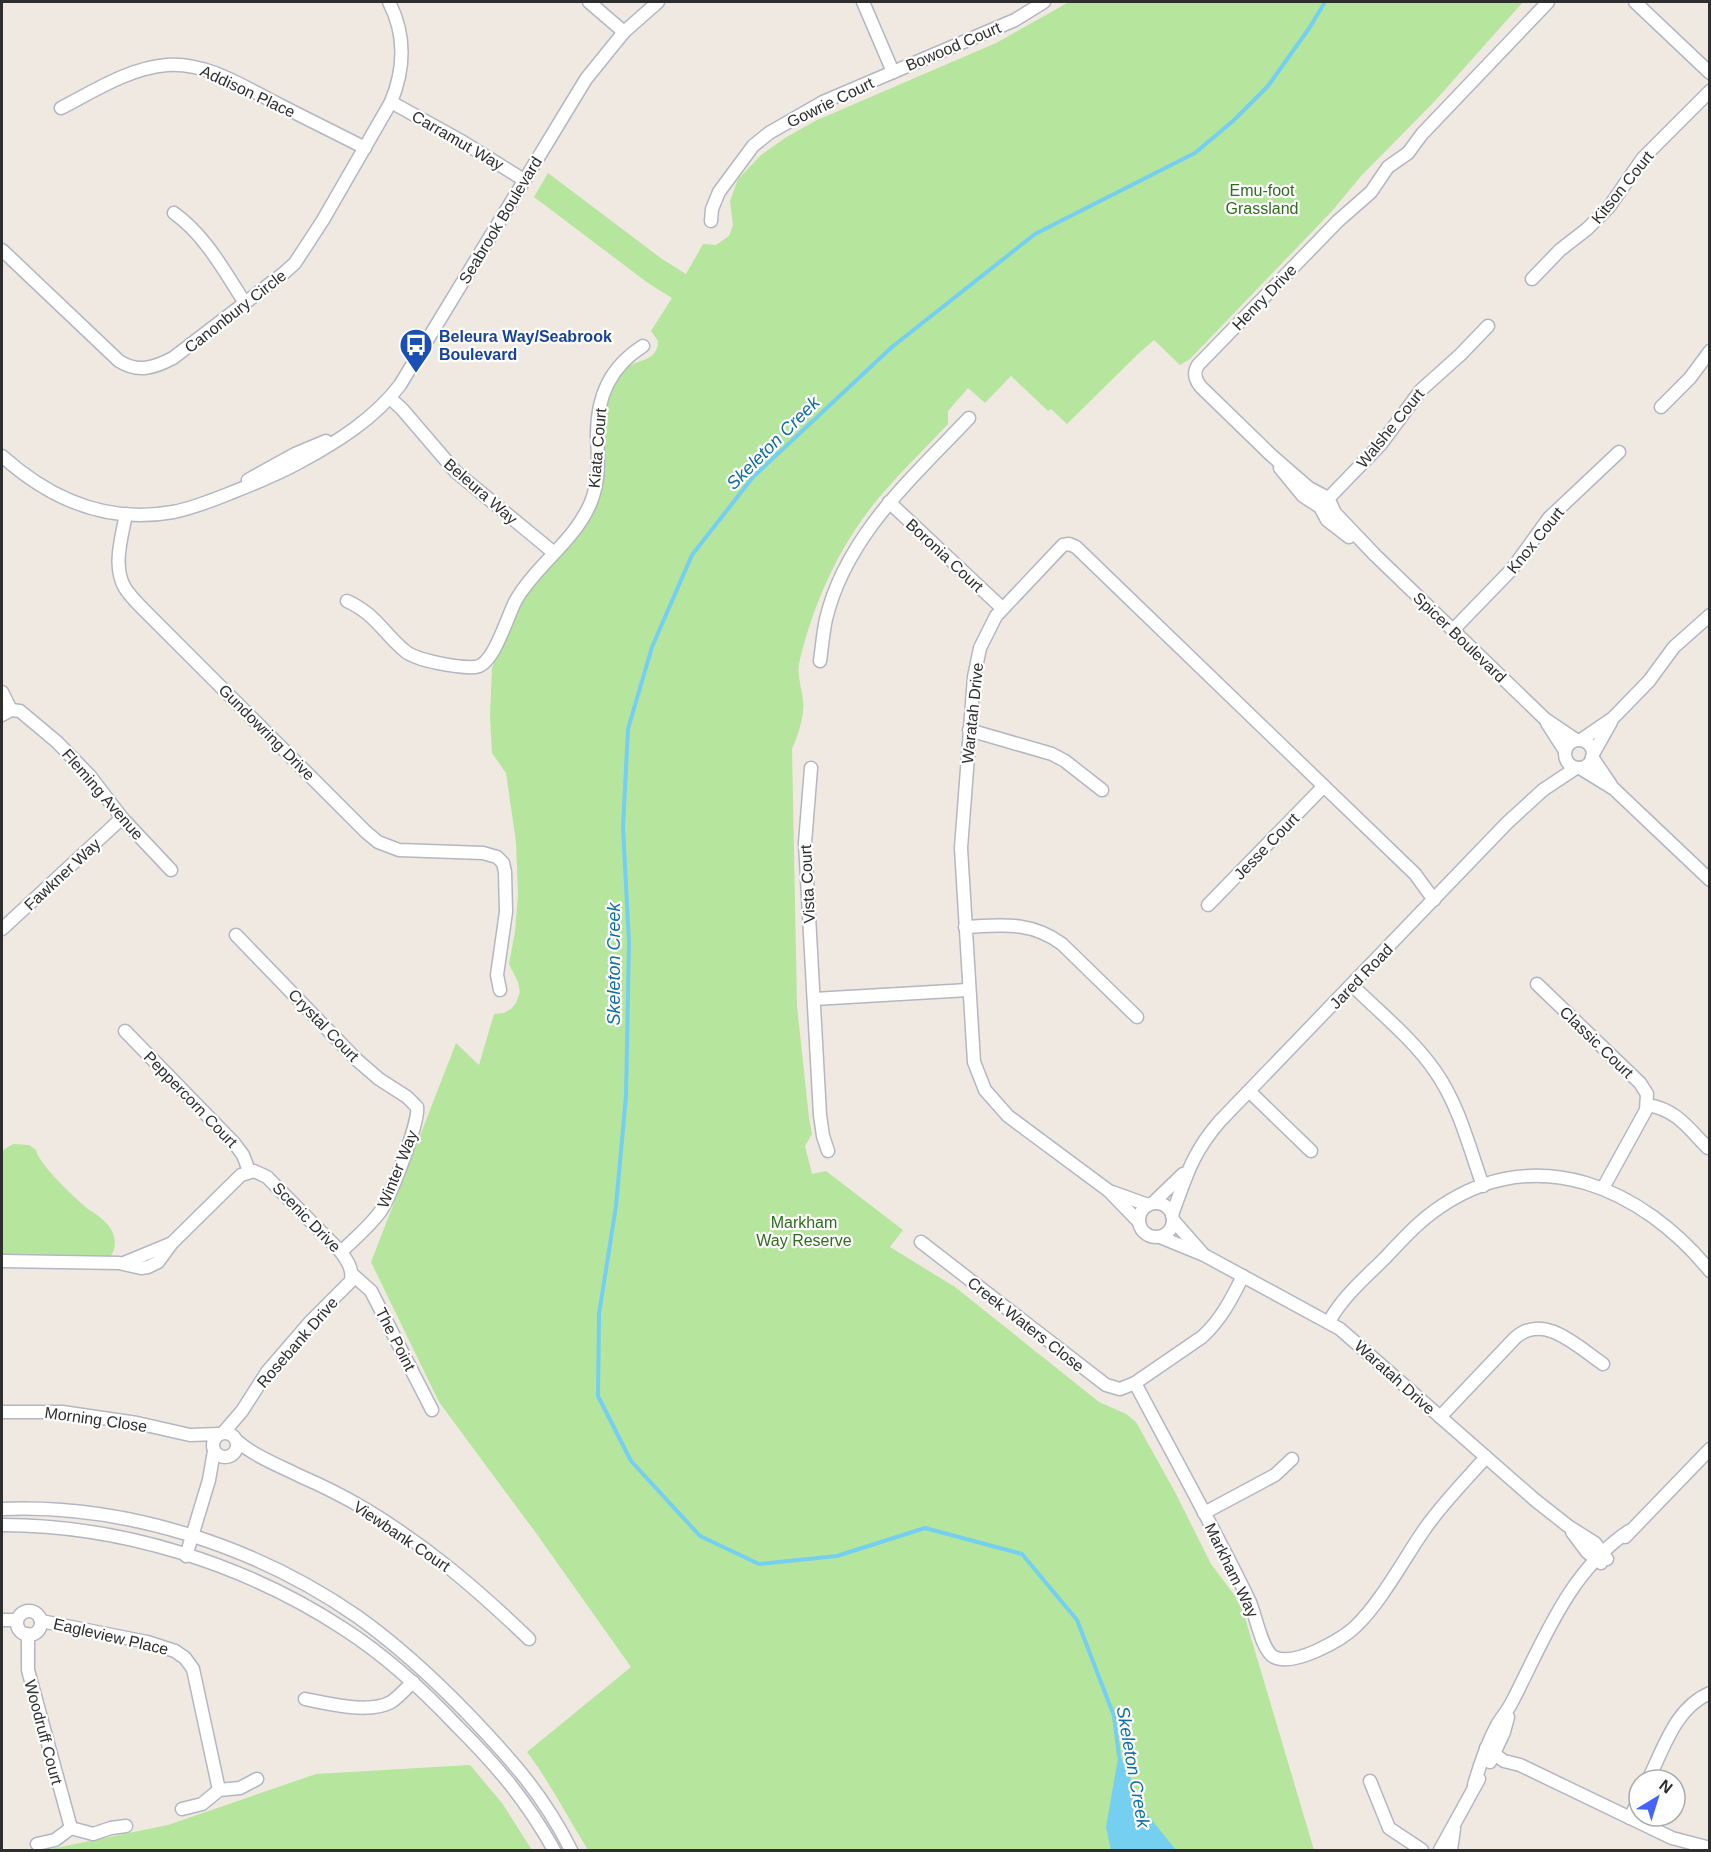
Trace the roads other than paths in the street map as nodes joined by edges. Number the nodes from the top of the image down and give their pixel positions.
1 (389, 2) edge
2 (589, 2) edge
3 (658, 2) edge
4 (863, 2) edge
5 (1044, 2) edge
6 (1548, 2) edge
7 (1635, 2) edge
8 (624, 32) junction
9 (893, 72) junction
10 (1710, 73) edge
11 (1710, 92) edge
12 (391, 102) junction
13 (61, 108) dead end
14 (365, 148) junction
15 (524, 180) junction
16 (174, 213) dead end
17 (711, 221) dead end
18 (2, 250) edge
19 (1532, 279) dead end
20 (245, 303) junction
21 (1488, 326) dead end
22 (643, 346) dead end
23 (1710, 351) edge
24 (1195, 376) joint
25 (390, 398) junction
26 (1661, 407) dead end
27 (969, 418) dead end
28 (1619, 452) dead end
29 (2, 456) edge
30 (889, 502) junction
31 (1324, 502) junction
32 (126, 514) junction
33 (553, 552) junction
34 (347, 601) dead end
35 (1002, 608) junction
36 (1710, 615) edge
37 (1453, 630) junction
38 (820, 661) dead end
39 (2, 692) edge
40 (6, 712) edge
41 (1613, 718) junction
42 (1545, 720) junction
43 (969, 730) junction
44 (1579, 740) junction
45 (1565, 753) junction
46 (1592, 756) junction
47 (811, 768) dead end
48 (1578, 768) junction
49 (1324, 786) junction
50 (1614, 789) junction
51 (1102, 790) dead end
52 (1543, 790) junction
53 (122, 818) junction
54 (171, 870) dead end
55 (1710, 880) edge
56 (1437, 896) junction
57 (1208, 905) dead end
58 (965, 927) junction
59 (2, 929) edge
60 (236, 934) dead end
61 (1537, 984) dead end
62 (1352, 986) junction
63 (500, 990) dead end
64 (968, 990) junction
65 (814, 999) junction
66 (1137, 1017) dead end
67 (125, 1030) dead end
68 (1249, 1091) junction
69 (1647, 1105) junction
70 (417, 1107) joint
71 (1708, 1148) edge
72 (828, 1151) dead end
73 (1311, 1151) dead end
74 (1188, 1168) junction
75 (249, 1171) junction
76 (1483, 1186) junction
77 (1603, 1188) junction
78 (1108, 1191) junction
79 (1150, 1204) junction
80 (1172, 1217) junction
81 (1138, 1222) junction
82 (1160, 1237) junction
83 (921, 1242) dead end
84 (341, 1252) junction
85 (1204, 1255) junction
86 (2, 1261) edge
87 (1710, 1271) edge
88 (352, 1274) junction
89 (1243, 1276) junction
90 (1329, 1322) junction
91 (1603, 1364) dead end
92 (1135, 1383) junction
93 (432, 1410) dead end
94 (243, 1411) junction
95 (2, 1412) edge
96 (1440, 1417) junction
97 (221, 1434) junction
98 (190, 1435) junction
99 (236, 1440) junction
100 (1710, 1449) edge
101 (213, 1450) junction
102 (230, 1456) junction
103 (258, 1457) junction
104 (1486, 1457) junction
105 (1292, 1460) dead end
106 (209, 1480) junction
107 (2, 1509) edge
108 (1204, 1513) junction
109 (2, 1525) edge
110 (191, 1536) junction
111 (186, 1556) junction
112 (1602, 1558) junction
113 (2, 1620) edge
114 (17, 1620) junction
115 (41, 1621) junction
116 (28, 1634) junction
117 (530, 1639) dead end
118 (413, 1682) junction
119 (1710, 1693) edge
120 (305, 1699) dead end
121 (1492, 1751) junction
122 (1654, 1768) edge
123 (256, 1779) dead end
124 (1370, 1781) dead end
125 (219, 1790) junction
126 (182, 1809) dead end
127 (1627, 1817) edge
128 (126, 1826) dead end
129 (71, 1828) junction
130 (1454, 1828) junction
131 (1651, 1828) edge
132 (37, 1844) dead end
133 (1419, 1848) edge
134 (1710, 1848) edge
135 (554, 1851) edge
136 (571, 1851) edge
137 (1439, 1851) edge
138 (1451, 1851) edge

1 - 12 street, Canonbury Circle
2 - 8 street
3 - 8 street, Seabrook Boulevard
4 - 9 street
5 - 9 street, Bowood Court
6 - 24 street, Henry Drive
7 - 10 street
8 - 15 street, Seabrook Boulevard
9 - 17 street, Gowrie Court
11 - 19 street, Kitson Court
12 - 14 street, Canonbury Circle
12 - 15 street, Carramut Way
13 - 14 street, Addison Place
14 - 20 street, Canonbury Circle
15 - 25 street, Seabrook Boulevard
16 - 20 street
18 - 20 street, Canonbury Circle
21 - 31 street, Walshe Court
22 - 33 street, Kiata Court
23 - 26 street
24 - 31 street, Spicer Boulevard
25 - 32 street, Seabrook Boulevard
25 - 33 street, Beleura Way
27 - 30 street
28 - 37 street, Knox Court
29 - 32 street, Seabrook Boulevard
30 - 35 street, Boronia Court
30 - 38 street
31 - 37 street, Spicer Boulevard
32 - 63 street, Gundowring Drive
33 - 34 street, Kiata Court
35 - 43 street, Waratah Drive
35 - 49 street, Waratah Drive
36 - 41 street
37 - 42 street, Spicer Boulevard
39 - 40 street
40 - 53 street, Fleming Avenue
41 - 44 street
41 - 46 street
42 - 44 street, Spicer Boulevard
42 - 45 street, Spicer Boulevard
43 - 51 street
43 - 58 street, Waratah Drive
44 - 45 street
44 - 46 street
45 - 48 street
45 - 52 street, Jared Road
46 - 48 street
46 - 50 street
47 - 65 street, Vista Court
48 - 50 street
48 - 52 street, Jared Road
49 - 56 street, Waratah Drive
49 - 57 street, Jesse Court
50 - 55 street
52 - 56 street, Jared Road
53 - 54 street, Fleming Avenue
53 - 59 street, Fawkner Way
56 - 62 street, Jared Road
58 - 64 street, Waratah Drive
58 - 66 street
60 - 70 street, Crystal Court
61 - 69 street, Classic Court
62 - 68 street, Jared Road
62 - 76 street
64 - 65 street
64 - 78 street, Waratah Drive
65 - 72 street, Vista Court
67 - 75 street, Peppercorn Court
68 - 73 street
68 - 74 street, Jared Road
69 - 71 street
69 - 77 street
70 - 84 street, Winter Way
74 - 79 street, Jared Road
74 - 80 street, Jared Road
75 - 84 street, Scenic Drive
75 - 86 street
76 - 77 street
76 - 90 street
77 - 87 street
78 - 79 street, Waratah Drive
78 - 81 street, Waratah Drive
79 - 80 street
79 - 81 street
80 - 82 street
80 - 85 street, Waratah Drive
81 - 82 street
82 - 85 street, Waratah Drive
83 - 92 street, Creek Waters Close
84 - 88 street, Scenic Drive
85 - 89 street, Waratah Drive
88 - 93 street, The Point
88 - 94 street, Rosebank Drive
89 - 90 street, Waratah Drive
89 - 92 street
90 - 96 street, Waratah Drive
91 - 96 street
92 - 108 street, Markham Way
94 - 97 street, Rosebank Drive
94 - 99 street, Rosebank Drive
95 - 98 street, Morning Close
96 - 104 street, Waratah Drive
97 - 98 street, Morning Close
97 - 99 street
97 - 101 street
98 - 101 street, Morning Close
99 - 102 street
99 - 103 street, Viewbank Court
100 - 112 street
101 - 102 street
101 - 106 street
102 - 103 street, Viewbank Court
102 - 106 street
103 - 117 street, Viewbank Court
104 - 108 street, Markham Way
104 - 112 street, Waratah Drive
105 - 108 street
106 - 110 street
107 - 110 street
109 - 111 street
110 - 111 street
110 - 136 street
111 - 118 street
112 - 121 street
113 - 114 street
114 - 115 street
114 - 116 street
115 - 116 street
115 - 125 street, Eagleview Place
116 - 129 street, Woodruff Court
118 - 120 street
118 - 135 street
119 - 122 street
121 - 127 street
121 - 130 street
123 - 125 street
124 - 133 street
125 - 126 street
128 - 129 street
129 - 132 street
130 - 137 street
130 - 138 street
131 - 134 street
133 - 137 street

